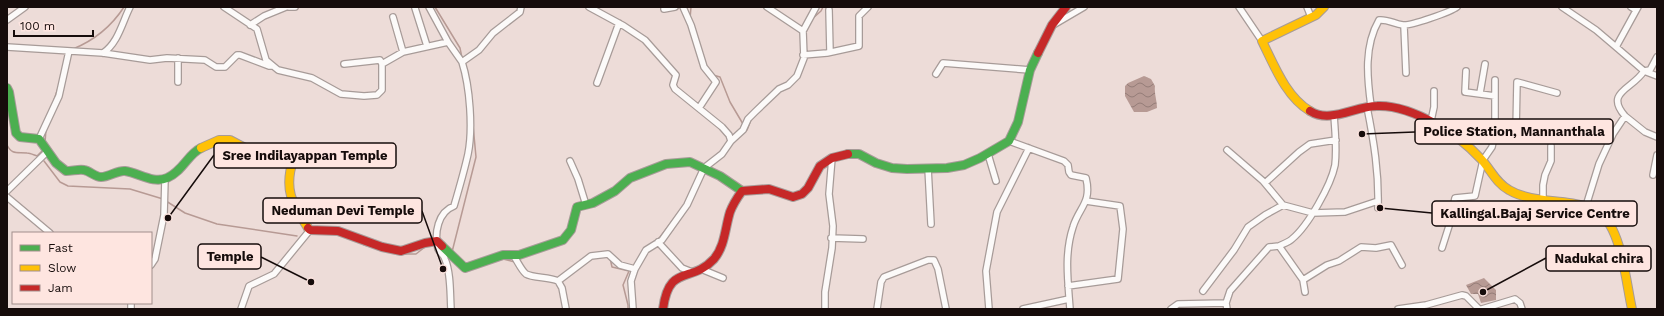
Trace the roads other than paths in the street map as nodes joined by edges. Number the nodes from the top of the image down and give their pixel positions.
1 (25, 7) edge
2 (130, 7) edge
3 (224, 7) edge
4 (286, 7) edge
5 (290, 7) edge
6 (295, 7) edge
7 (429, 7) edge
8 (521, 7) edge
9 (589, 7) edge
10 (675, 7) edge
11 (683, 7) edge
12 (767, 7) edge
13 (816, 7) edge
14 (868, 7) edge
15 (1066, 7) edge
16 (1084, 7) edge
17 (1239, 7) edge
18 (1307, 7) edge
19 (1324, 7) edge
20 (1457, 7) edge
21 (1562, 7) edge
22 (414, 8) dead end
23 (663, 8) edge
24 (1635, 8) edge
25 (830, 10) dead end
26 (393, 17) dead end
27 (1311, 17) junction
28 (7, 20) edge
29 (619, 23) junction
30 (250, 25) junction
31 (1052, 25) junction
32 (1404, 26) junction
33 (803, 31) junction
34 (1262, 41) junction
35 (448, 42) junction
36 (427, 46) junction
37 (7, 47) edge
38 (1616, 47) junction
39 (69, 51) junction
40 (403, 52) junction
41 (830, 52) junction
42 (103, 53) junction
43 (803, 55) junction
44 (1657, 57) edge
45 (178, 58) junction
46 (463, 61) junction
47 (344, 64) dead end
48 (382, 64) junction
49 (1485, 64) dead end
50 (272, 66) junction
51 (1030, 70) junction
52 (1466, 71) dead end
53 (1644, 71) junction
54 (1406, 73) dead end
55 (936, 74) dead end
56 (1657, 76) edge
57 (1495, 80) dead end
58 (178, 82) dead end
59 (597, 83) dead end
60 (7, 88) edge
61 (1434, 91) dead end
62 (1480, 93) junction
63 (1557, 93) dead end
64 (1495, 96) junction
65 (1369, 107) junction
66 (699, 108) junction
67 (10, 111) edge
68 (1334, 115) junction
69 (1625, 116) junction
70 (1432, 121) junction
71 (1496, 132) junction
72 (1657, 137) edge
73 (39, 139) junction
74 (1336, 140) junction
75 (731, 141) junction
76 (1009, 141) junction
77 (1551, 146) dead end
78 (1029, 148) junction
79 (1227, 150) dead end
80 (48, 151) junction
81 (988, 154) junction
82 (1657, 155) edge
83 (832, 158) junction
84 (1482, 160) junction
85 (570, 161) dead end
86 (928, 168) junction
87 (707, 170) junction
88 (1653, 175) dead end
89 (165, 179) junction
90 (996, 181) dead end
91 (1265, 183) junction
92 (7, 191) edge
93 (742, 191) junction
94 (7, 197) edge
95 (1543, 199) junction
96 (1086, 201) junction
97 (1378, 201) junction
98 (586, 205) junction
99 (1283, 205) junction
100 (1586, 206) junction
101 (1378, 208) dead end
102 (1313, 213) junction
103 (931, 224) dead end
104 (310, 230) junction
105 (49, 232) edge
106 (832, 238) junction
107 (863, 239) dead end
108 (437, 241) junction
109 (658, 242) junction
110 (1279, 246) junction
111 (1442, 248) dead end
112 (442, 249) junction
113 (513, 255) junction
114 (152, 264) edge
115 (1402, 266) dead end
116 (635, 269) junction
117 (701, 269) junction
118 (692, 272) junction
119 (724, 278) dead end
120 (1303, 280) junction
121 (558, 281) junction
122 (1068, 286) junction
123 (1203, 291) dead end
124 (1304, 292) dead end
125 (1069, 299) junction
126 (1226, 303) junction
127 (241, 309) edge
128 (451, 309) edge
129 (566, 309) edge
130 (633, 309) edge
131 (663, 309) edge
132 (825, 309) edge
133 (877, 309) edge
134 (946, 309) edge
135 (989, 309) edge
136 (1023, 309) edge
137 (1070, 309) edge
138 (1171, 309) edge
139 (1227, 309) edge
140 (1398, 309) edge
141 (1479, 309) edge
142 (1482, 309) edge
143 (1522, 309) edge
144 (1632, 309) edge

1 - 28 street
2 - 42 street
3 - 30 street
4 - 30 street
5 - 6 street
7 - 35 street
8 - 46 street
9 - 29 street
10 - 23 street
11 - 66 street
12 - 33 street
13 - 33 street
14 - 41 street
15 - 31 street
16 - 31 street
17 - 34 street
18 - 27 street
19 - 27 street
20 - 32 street
21 - 38 street
22 - 36 street
24 - 38 street
25 - 41 street
26 - 40 street
27 - 34 street
29 - 59 street
29 - 66 street
30 - 50 street
31 - 51 street
32 - 54 street
32 - 65 street
33 - 43 street
34 - 68 street
35 - 36 street
35 - 46 street
36 - 40 street
37 - 39 street
38 - 53 street
39 - 42 street
39 - 73 street
40 - 48 street
41 - 43 street
42 - 45 street
43 - 75 street
44 - 53 street
45 - 50 street
45 - 58 street
46 - 108 street
47 - 48 street
48 - 50 street
49 - 62 street
51 - 55 street
51 - 76 street
52 - 62 street
53 - 56 street
53 - 69 street
57 - 64 street
60 - 67 street
61 - 70 street
62 - 64 street
63 - 71 street
64 - 71 street
65 - 68 street
65 - 70 street
65 - 97 street
66 - 75 street
67 - 73 street
68 - 74 street
69 - 72 street
69 - 100 street
70 - 84 street
71 - 84 street
73 - 80 street
74 - 91 street
74 - 102 street
75 - 87 street
76 - 78 street
76 - 81 street
77 - 95 street
78 - 96 street
78 - 135 street
79 - 91 street
80 - 89 street
80 - 92 street
81 - 86 street
81 - 90 street
82 - 88 street
83 - 86 street
83 - 93 street
83 - 106 street
84 - 95 street
84 - 111 street
85 - 98 street
86 - 103 street
87 - 93 street
87 - 98 street
87 - 109 street
89 - 104 street
89 - 114 street
91 - 99 street
93 - 117 street
94 - 105 street
95 - 100 street
96 - 122 street
96 - 122 street
97 - 101 street
97 - 102 street
98 - 113 street
99 - 102 street
99 - 123 street
100 - 144 street
102 - 110 street
104 - 108 street
104 - 127 street
106 - 107 street
106 - 132 street
108 - 112 street
109 - 116 street
109 - 118 street
110 - 120 street
110 - 126 street
112 - 113 street
112 - 128 street
113 - 121 street
115 - 120 street
116 - 121 street
116 - 130 street
117 - 118 street
117 - 119 street
118 - 131 street
120 - 124 street
121 - 129 street
122 - 125 street
125 - 136 street
125 - 137 street
126 - 138 street
126 - 139 street
133 - 134 street
140 - 141 street
142 - 143 street

